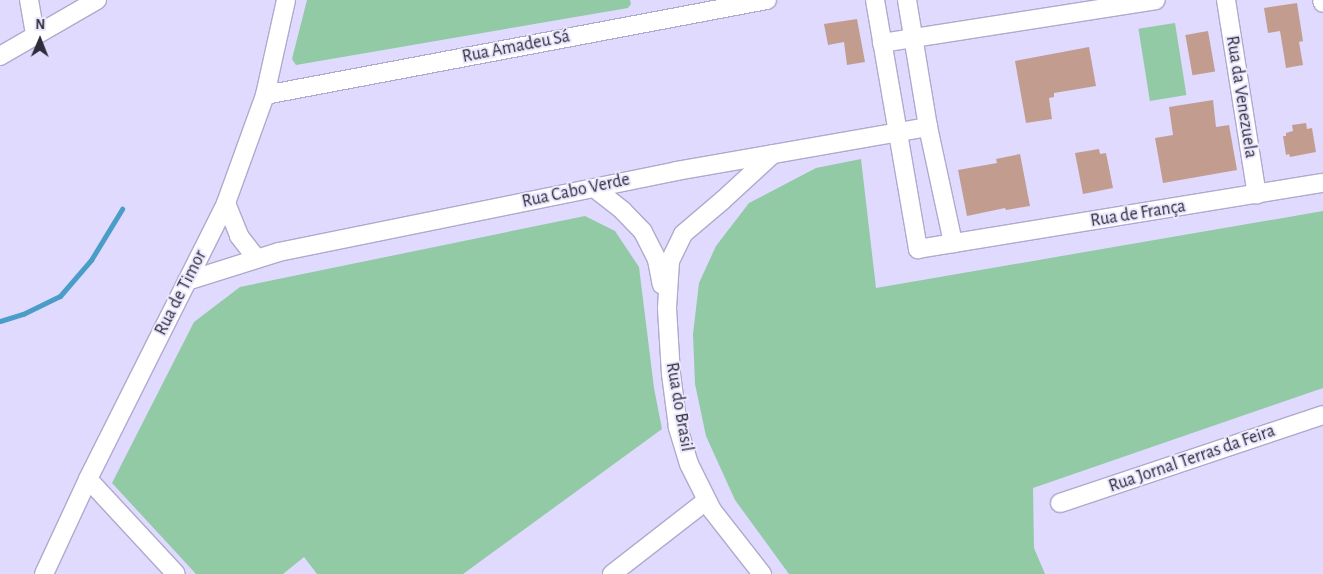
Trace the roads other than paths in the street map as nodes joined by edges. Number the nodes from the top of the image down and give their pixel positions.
1 (29, 0) edge
2 (97, 0) edge
3 (286, 0) edge
4 (767, 0) edge
5 (876, 0) edge
6 (907, 0) edge
7 (1156, 0) edge
8 (1226, 0) edge
9 (35, 35) junction
10 (914, 37) junction
11 (882, 43) junction
12 (0, 56) edge
13 (265, 95) junction
14 (928, 127) junction
15 (898, 131) junction
16 (773, 154) junction
17 (1323, 183) edge
18 (594, 188) junction
19 (1257, 195) junction
20 (226, 203) junction
21 (953, 243) junction
22 (256, 258) junction
23 (187, 281) junction
24 (667, 308) junction
25 (1323, 415) edge
26 (88, 480) junction
27 (708, 500) junction
28 (1060, 503) dead end
29 (44, 574) edge
30 (176, 574) edge
31 (612, 574) edge
32 (762, 574) edge

1 - 9 street
2 - 9 street
3 - 13 street, Rua de Timor
4 - 13 street, Rua Amadeu Sá
5 - 11 street
6 - 10 street
7 - 10 street
8 - 19 street, Rua da Venezuela
9 - 12 street
10 - 11 street
10 - 14 street
11 - 15 street
13 - 20 street, Rua de Timor
14 - 15 street, Rua Cabo Verde
14 - 21 street
15 - 16 street, Rua Cabo Verde
15 - 21 street, Rua de França
16 - 18 street, Rua Cabo Verde
16 - 24 street, Rua do Brasil
17 - 19 street, Rua de França
18 - 22 street, Rua Cabo Verde
18 - 24 street, Rua do Brasil
19 - 21 street, Rua de França
20 - 22 street
20 - 23 street, Rua de Timor
22 - 23 street, Rua Cabo Verde
23 - 26 street, Rua de Timor
24 - 27 street, Rua do Brasil
25 - 28 street, Rua Jornal Terras da Feira
26 - 29 street, Rua de Timor
26 - 30 street
27 - 31 street
27 - 32 street, Rua do Brasil

